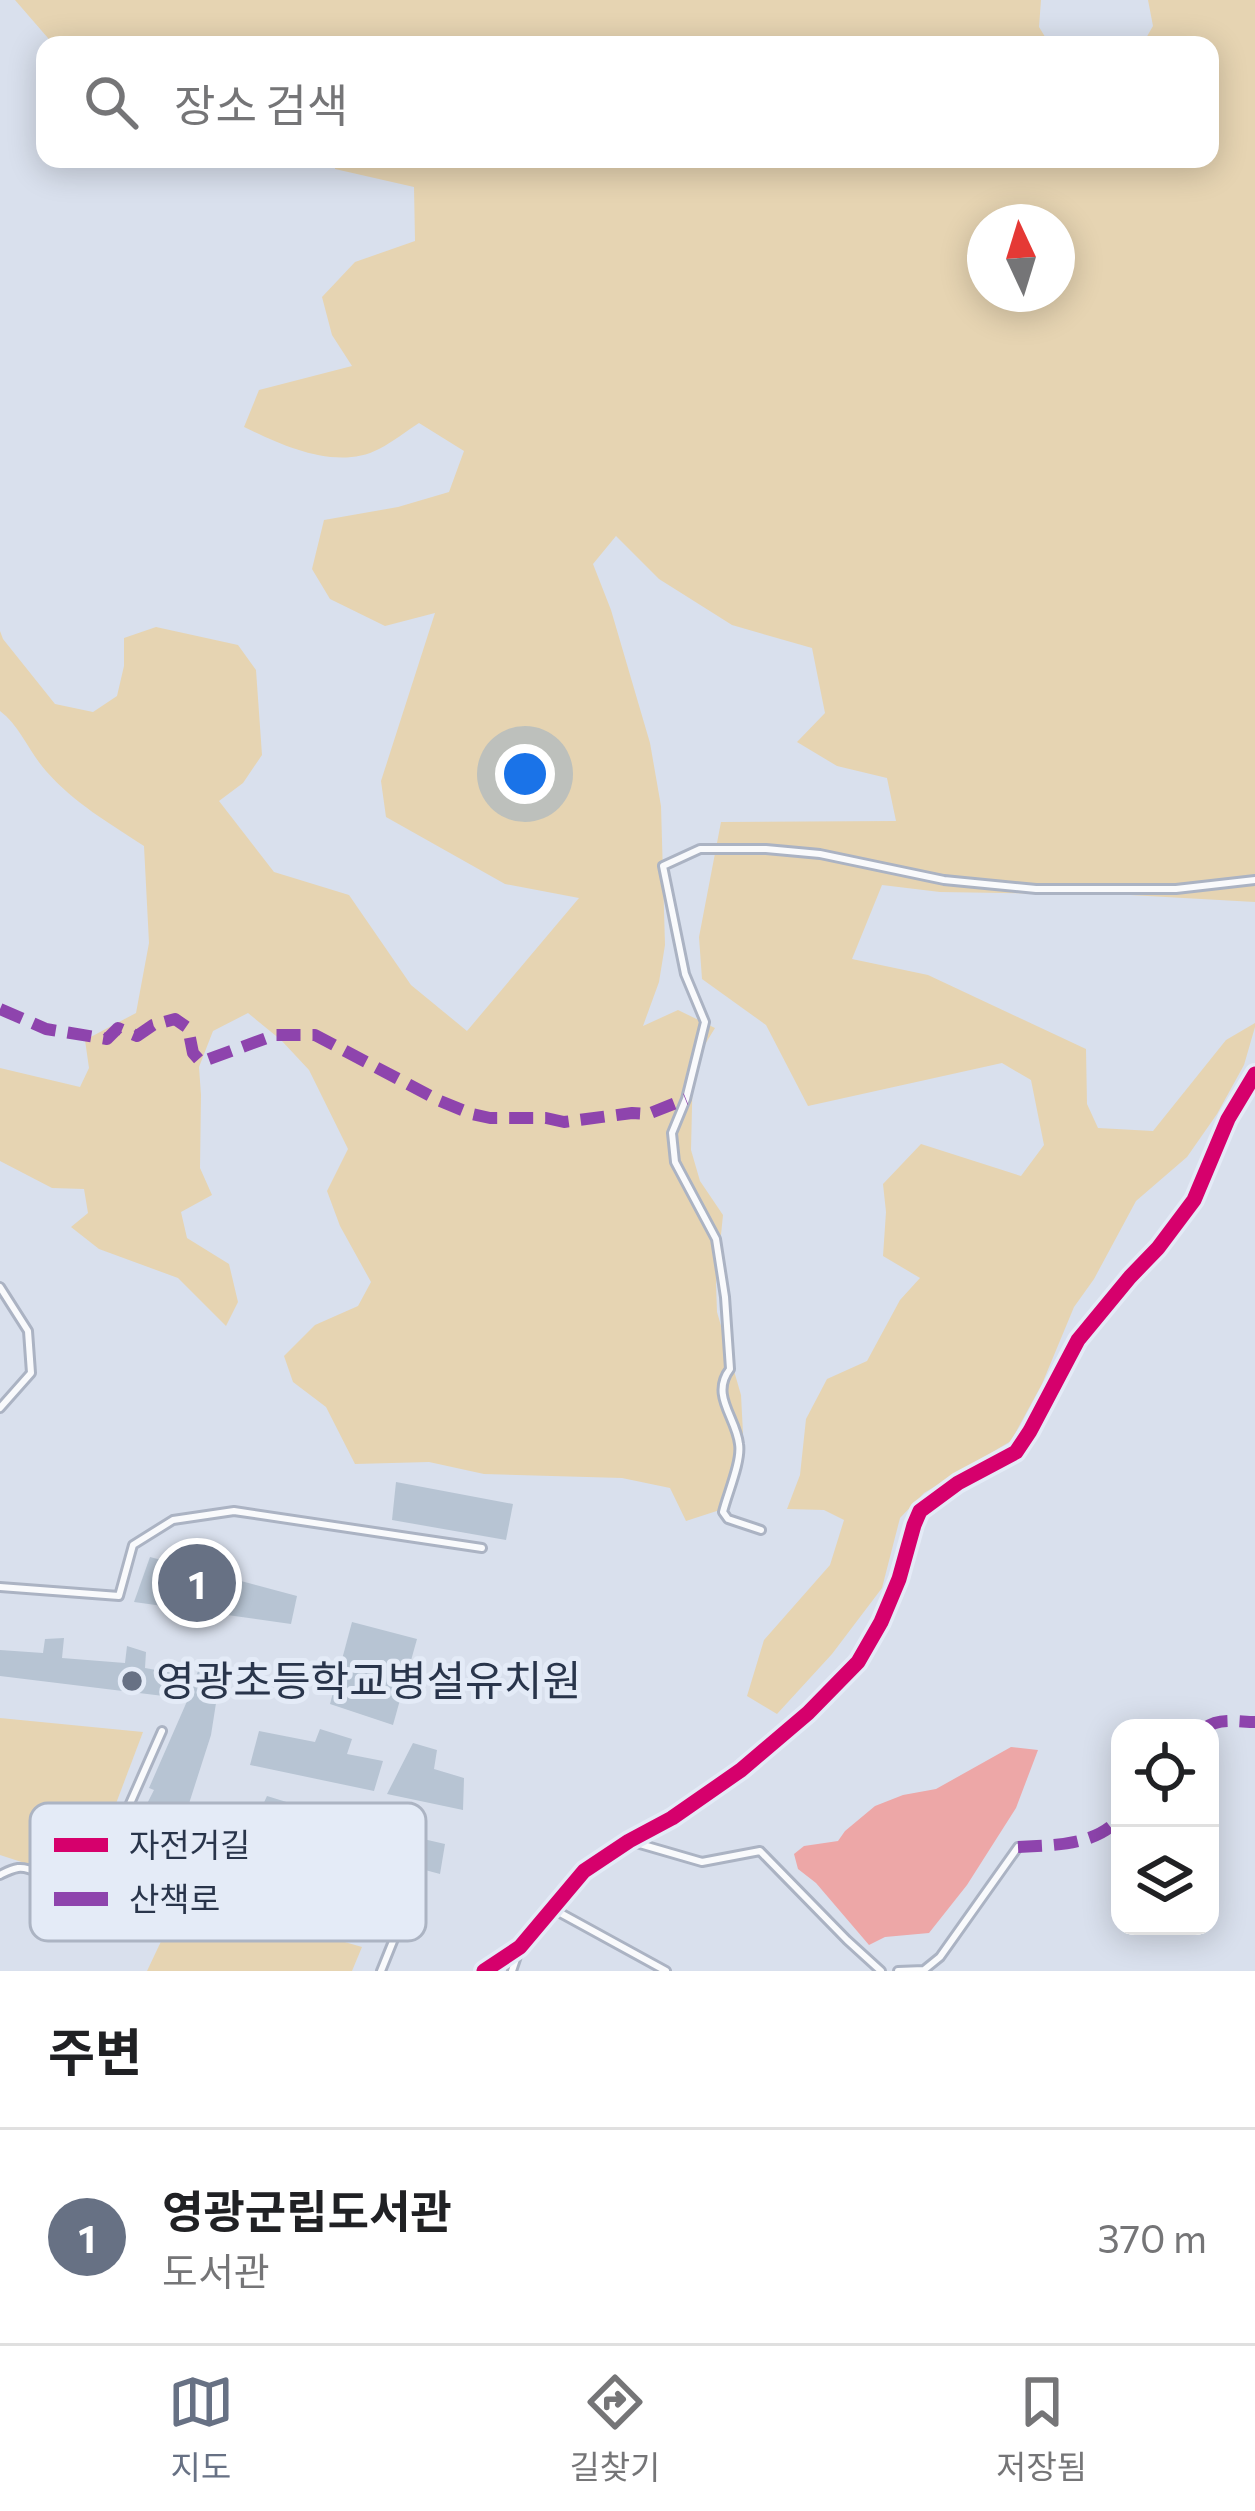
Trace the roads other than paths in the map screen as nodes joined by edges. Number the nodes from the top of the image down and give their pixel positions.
1 (1255, 880) edge
2 (1255, 1074) edge
3 (0, 1288) edge
4 (0, 1408) edge
5 (761, 1530) dead end
6 (482, 1548) dead end
7 (0, 1587) edge
8 (162, 1731) dead end
9 (130, 1803) edge
10 (629, 1841) junction
11 (1018, 1847) dead end
12 (30, 1870) edge
13 (0, 1875) edge
14 (553, 1909) junction
15 (394, 1941) edge
16 (520, 1947) junction
17 (382, 1971) edge
18 (484, 1971) edge
19 (512, 1971) edge
20 (666, 1971) edge
21 (881, 1971) edge
22 (898, 1971) edge

1 - 5 lane
2 - 10 street
3 - 4 lane
6 - 7 lane
8 - 9 lane
10 - 14 street
10 - 21 lane
11 - 22 lane
12 - 13 lane
14 - 16 street
14 - 20 lane
15 - 17 lane
16 - 18 street
16 - 19 lane

